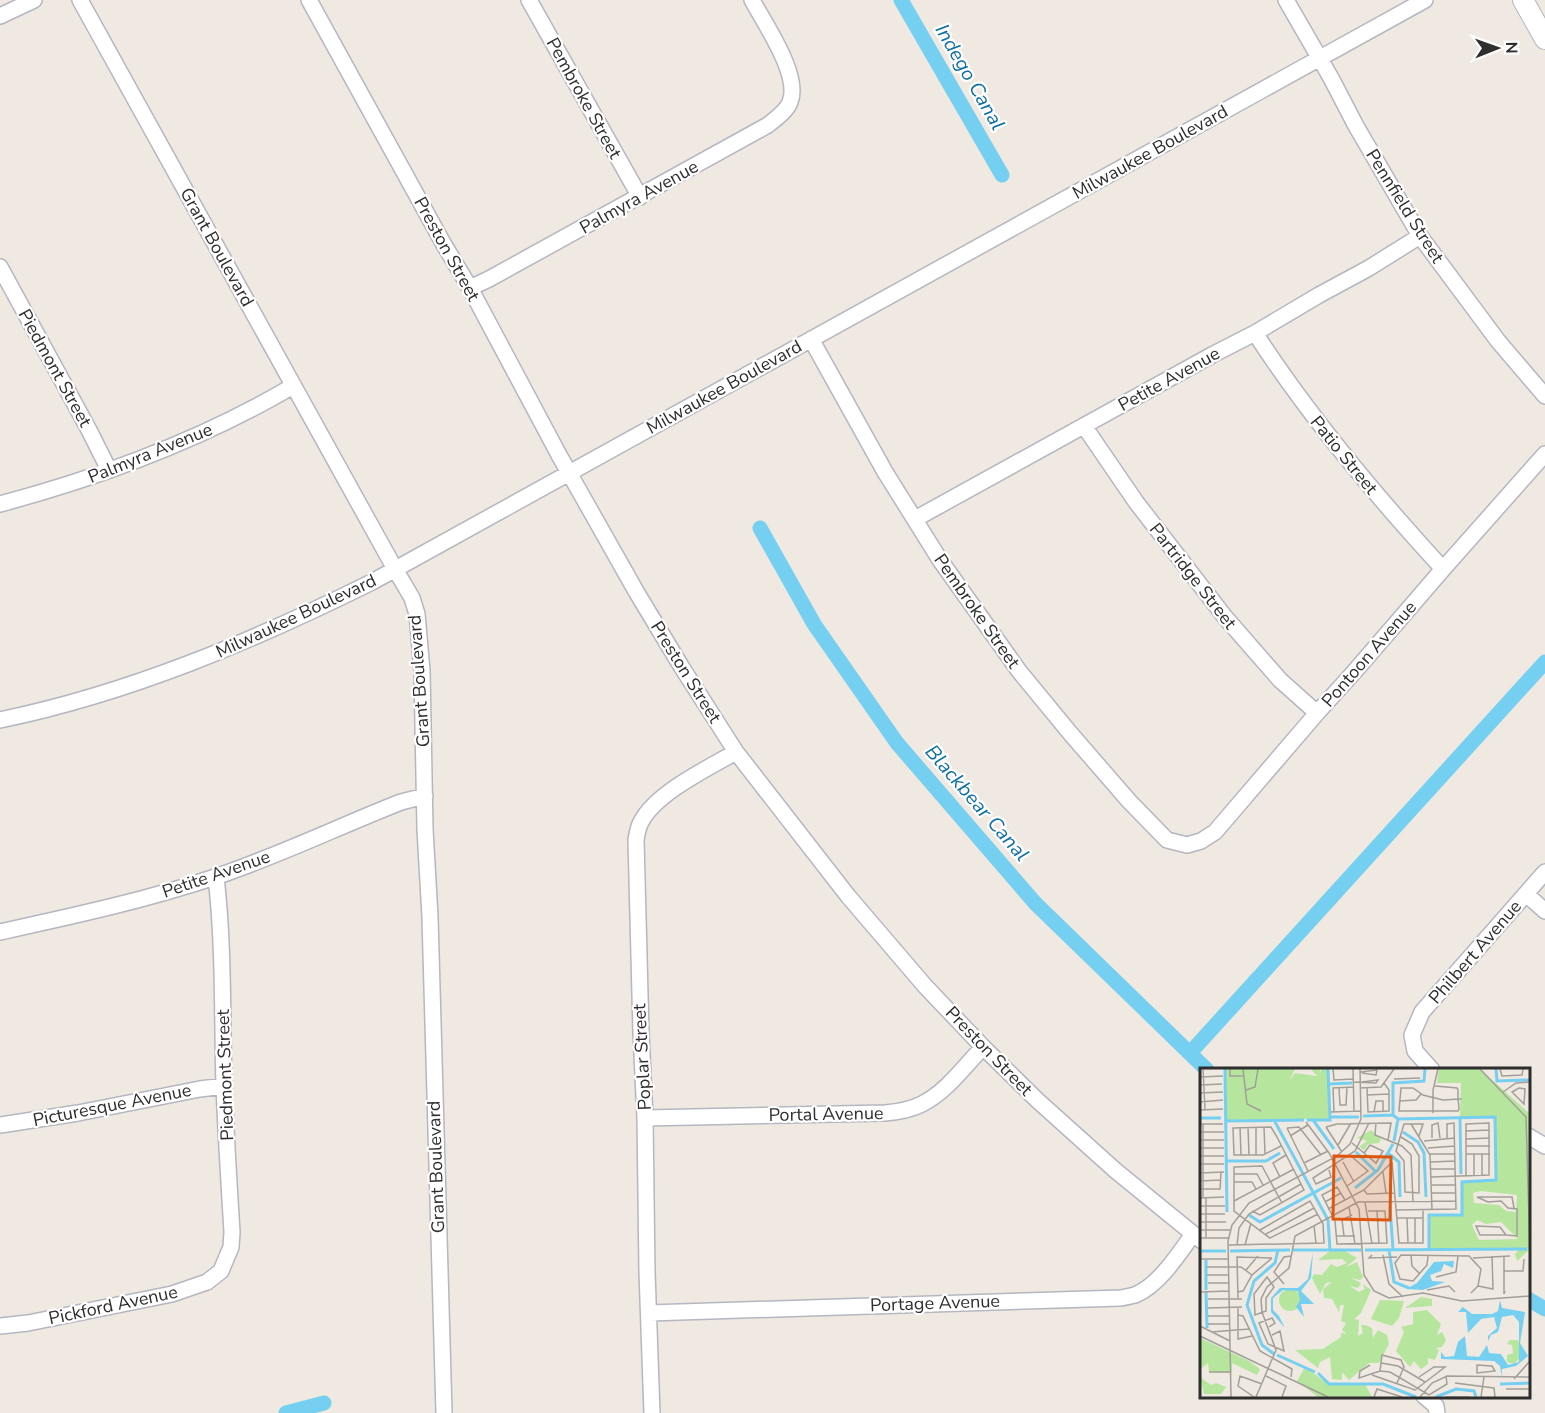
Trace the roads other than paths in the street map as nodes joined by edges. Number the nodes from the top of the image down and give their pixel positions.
1 (34, 0) edge
2 (80, 0) edge
3 (309, 0) edge
4 (530, 0) edge
5 (752, 0) edge
6 (1286, 0) edge
7 (1425, 0) edge
8 (1523, 0) edge
9 (0, 16) edge
10 (1545, 39) edge
11 (1320, 59) junction
12 (640, 196) junction
13 (1420, 236) junction
14 (0, 267) edge
15 (470, 288) junction
16 (1255, 333) junction
17 (811, 339) junction
18 (293, 386) junction
19 (1545, 396) edge
20 (1084, 426) junction
21 (1545, 454) edge
22 (110, 470) junction
23 (571, 473) junction
24 (0, 504) edge
25 (915, 519) junction
26 (394, 569) junction
27 (1443, 569) junction
28 (1317, 713) junction
29 (0, 720) edge
30 (736, 752) junction
31 (425, 796) junction
32 (1187, 845) joint
33 (1545, 872) edge
34 (216, 877) junction
35 (1526, 894) junction
36 (1545, 911) edge
37 (0, 932) edge
38 (983, 1047) junction
39 (1430, 1068) edge
40 (224, 1086) junction
41 (645, 1118) junction
42 (0, 1125) edge
43 (1530, 1137) edge
44 (1545, 1146) edge
45 (1197, 1237) edge
46 (221, 1271) joint
47 (649, 1312) junction
48 (0, 1326) edge
49 (1426, 1398) edge
50 (444, 1413) edge
51 (652, 1413) edge
52 (1437, 1413) edge

1 - 9 street
2 - 18 street, Grant Boulevard
3 - 15 street, Preston Street
4 - 12 street, Pembroke Street
5 - 12 street, Palmyra Avenue
6 - 11 street, Pennfield Street
7 - 11 street, Milwaukee Boulevard
8 - 10 street
11 - 13 street, Pennfield Street
11 - 17 street, Milwaukee Boulevard
12 - 15 street, Palmyra Avenue
13 - 16 street, Petite Avenue
13 - 19 street, Pennfield Street
14 - 22 street, Piedmont Street
15 - 23 street, Preston Street
16 - 20 street, Petite Avenue
16 - 27 street, Patio Street
17 - 23 street, Milwaukee Boulevard
17 - 25 street, Pembroke Street
18 - 22 street, Palmyra Avenue
18 - 26 street, Grant Boulevard
20 - 25 street, Petite Avenue
20 - 28 street, Partridge Street
21 - 27 street, Pontoon Avenue
22 - 24 street, Palmyra Avenue
23 - 26 street, Milwaukee Boulevard
23 - 30 street, Preston Street
25 - 32 street, Pembroke Street
26 - 29 street, Milwaukee Boulevard
26 - 31 street, Grant Boulevard
27 - 28 street, Pontoon Avenue
28 - 32 street, Pontoon Avenue
30 - 38 street, Preston Street
30 - 41 street, Poplar Street
31 - 34 street, Petite Avenue
31 - 50 street, Grant Boulevard
33 - 35 street, Philbert Avenue
34 - 37 street, Petite Avenue
34 - 40 street, Piedmont Street
35 - 36 street
35 - 39 street, Philbert Avenue
38 - 41 street, Portal Avenue
38 - 45 street, Preston Street
40 - 42 street, Picturesque Avenue
40 - 46 street, Piedmont Street
41 - 47 street, Poplar Street
43 - 44 street
45 - 47 street, Portage Avenue
46 - 48 street, Pickford Avenue
47 - 51 street, Poplar Street
49 - 52 street

